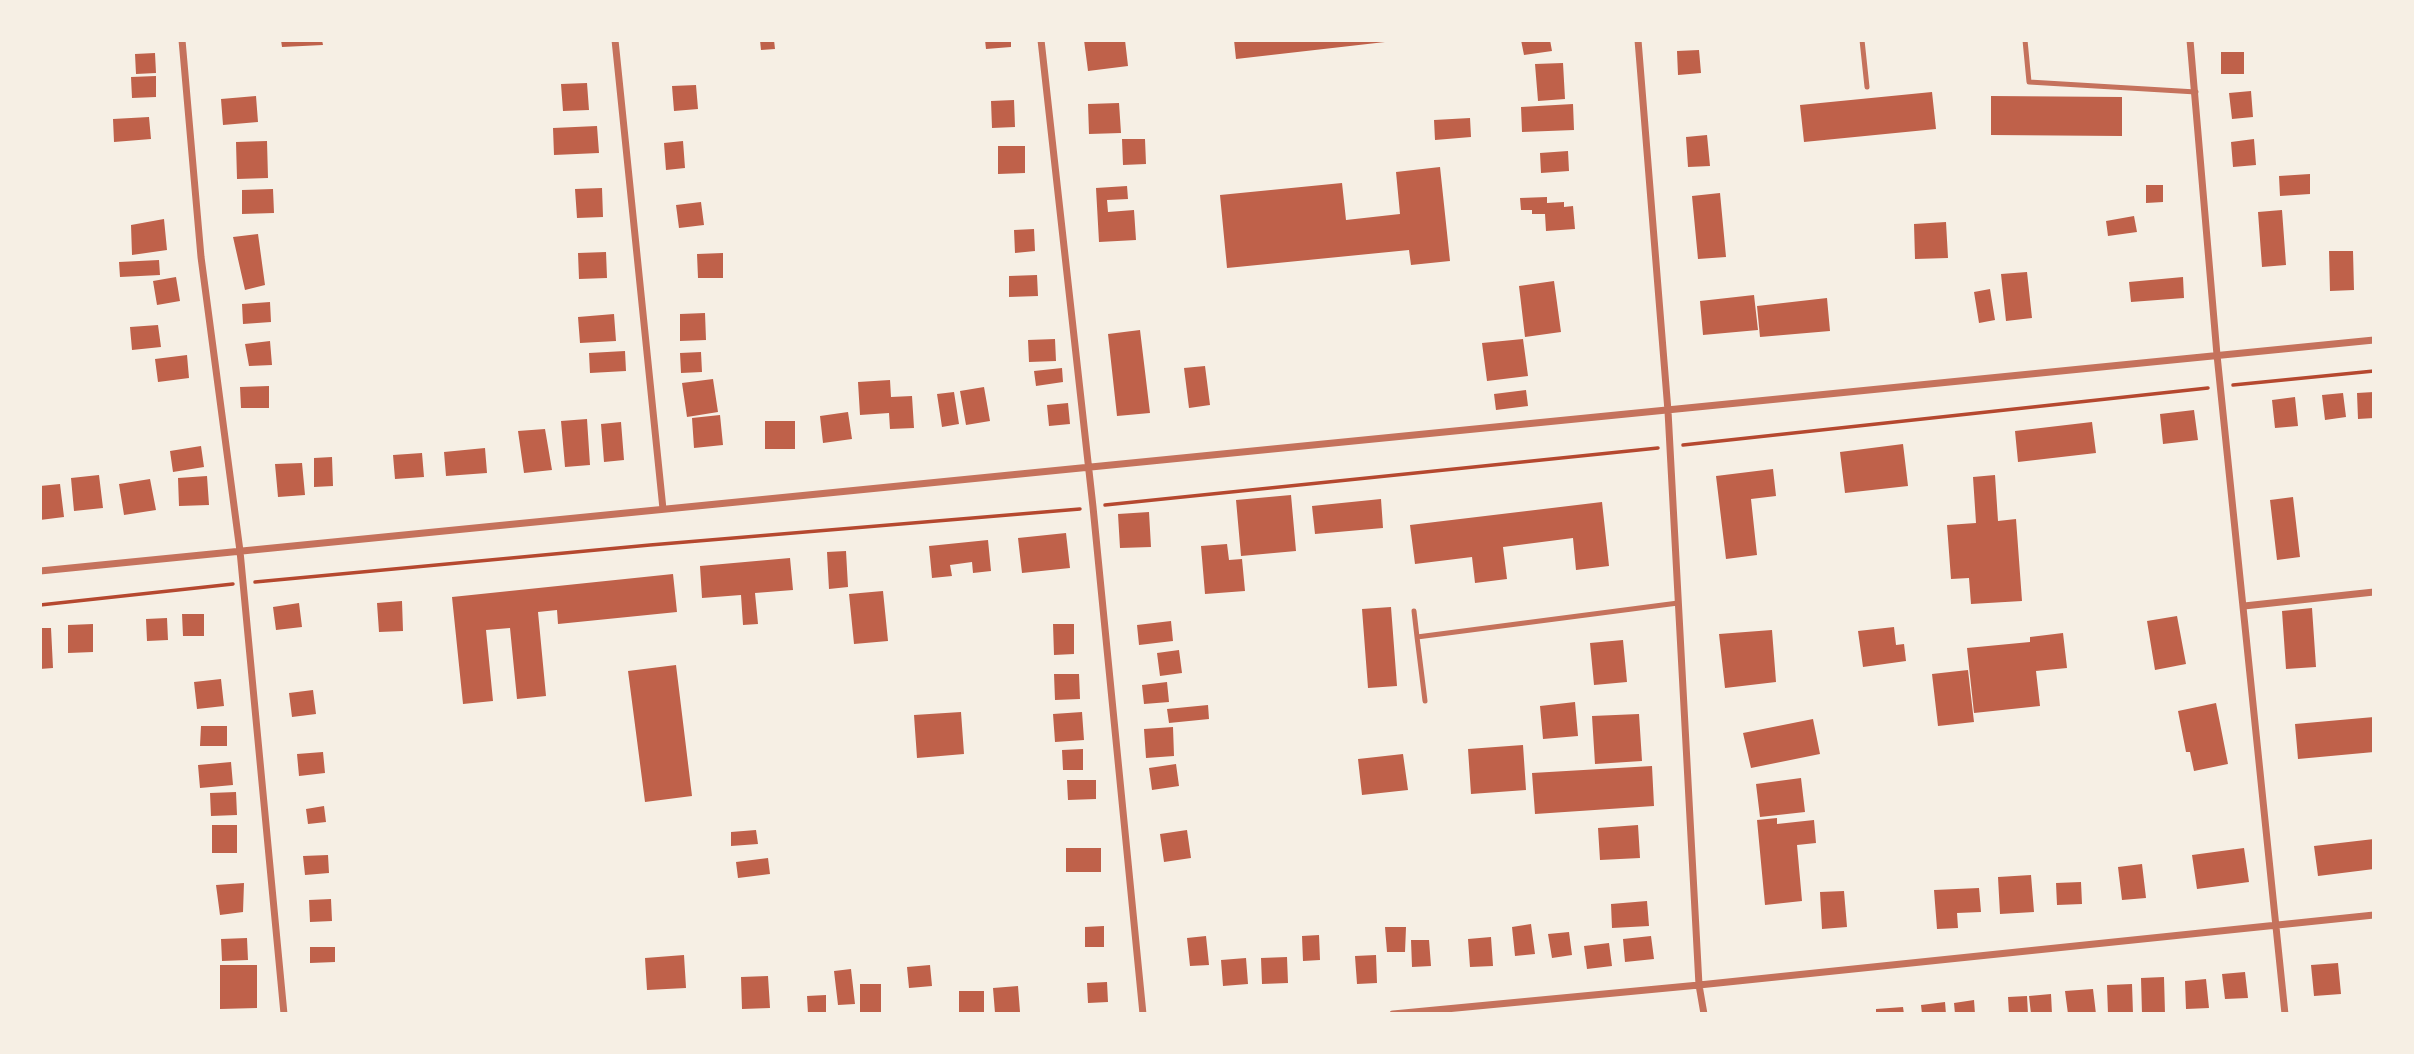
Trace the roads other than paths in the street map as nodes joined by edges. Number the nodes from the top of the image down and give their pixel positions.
1 (182, 40) edge
2 (615, 40) edge
3 (1041, 40) edge
4 (1638, 40) edge
5 (1862, 40) edge
6 (2025, 40) edge
7 (2190, 40) edge
8 (1867, 87) dead end
9 (2196, 92) junction
10 (2374, 340) edge
11 (2217, 355) junction
12 (1668, 411) junction
13 (1089, 466) junction
14 (663, 509) junction
15 (240, 551) junction
16 (40, 571) edge
17 (2374, 592) edge
18 (1678, 603) junction
19 (2244, 606) junction
20 (1413, 611) dead end
21 (1417, 637) junction
22 (1425, 701) dead end
23 (2374, 915) edge
24 (2276, 924) junction
25 (1699, 985) junction
26 (284, 1014) edge
27 (1143, 1014) edge
28 (1394, 1014) edge
29 (1704, 1014) edge
30 (2285, 1014) edge

1 - 15 street
2 - 14 street
3 - 13 street
4 - 12 street
5 - 8 lane
6 - 9 lane
7 - 9 street
9 - 11 street
10 - 11 street
11 - 12 street
11 - 19 street
12 - 13 street
12 - 18 street
13 - 14 street
13 - 27 street
14 - 15 street
15 - 16 street
15 - 26 street
17 - 19 street
18 - 21 lane
18 - 25 street
19 - 24 street
20 - 21 lane
21 - 22 lane
23 - 24 street
24 - 25 street
24 - 30 street
25 - 28 street
25 - 29 street

